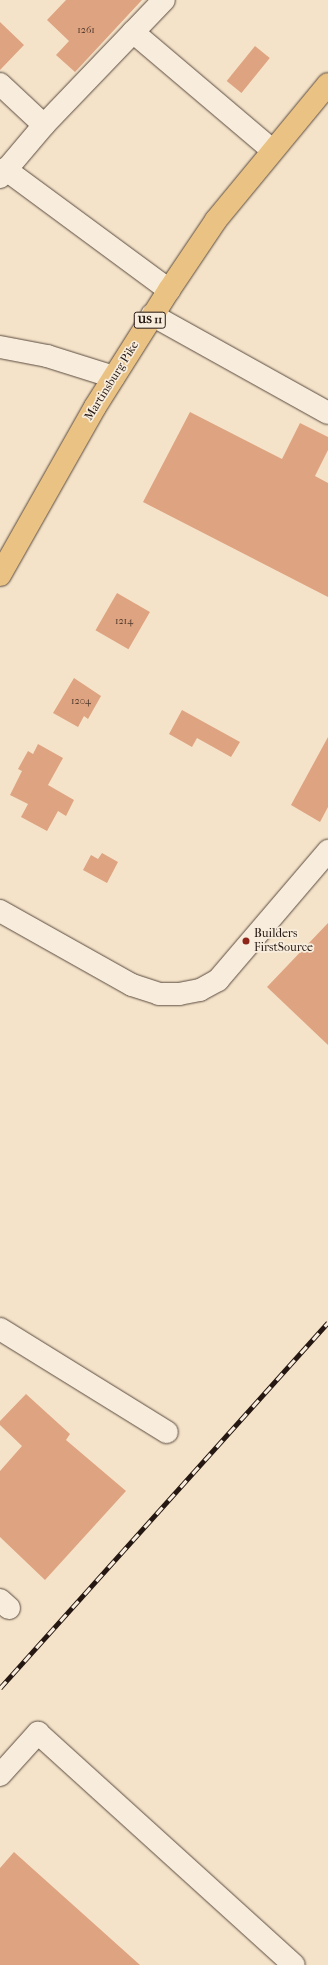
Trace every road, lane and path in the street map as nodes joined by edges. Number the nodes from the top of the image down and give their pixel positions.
1 (164, 0) edge
2 (133, 32) junction
3 (0, 84) edge
4 (328, 84) edge
5 (44, 125) junction
6 (272, 150) junction
7 (3, 173) edge
8 (169, 290) junction
9 (152, 316) junction
10 (0, 348) edge
11 (114, 377) junction
12 (328, 413) edge
13 (0, 575) edge
14 (328, 851) edge
15 (0, 911) edge
16 (0, 1330) edge
17 (167, 1432) dead end
18 (0, 1775) edge
19 (294, 1965) edge

1 - 2 lane
2 - 5 lane
2 - 6 lane
3 - 5 lane
4 - 6 main road, Martinsburg Pike / US 11
5 - 7 lane
6 - 8 main road, Martinsburg Pike / US 11
7 - 8 lane
8 - 9 main road, Martinsburg Pike / US 11
9 - 11 main road, Martinsburg Pike / US 11
9 - 12 lane
10 - 11 lane
11 - 13 main road, Martinsburg Pike / US 11
14 - 15 lane
16 - 17 lane
18 - 19 lane

